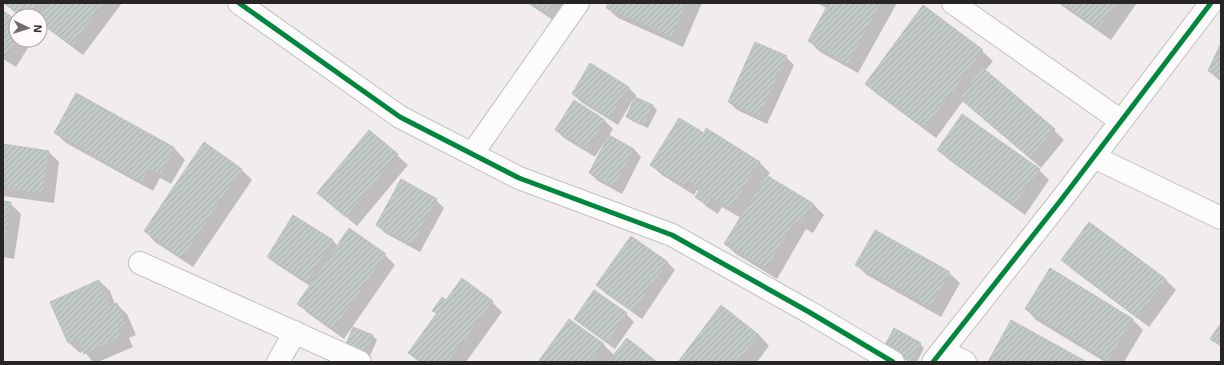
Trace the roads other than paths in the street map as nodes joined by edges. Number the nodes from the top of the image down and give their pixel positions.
1 (239, 3) edge
2 (578, 3) edge
3 (953, 3) edge
4 (1211, 3) edge
5 (1121, 121) junction
6 (472, 154) junction
7 (1094, 157) junction
8 (1221, 218) edge
9 (140, 263) dead end
10 (295, 332) junction
11 (938, 356) edge
12 (278, 362) edge
13 (360, 362) edge
14 (893, 362) edge
15 (965, 362) edge

1 - 6 street
2 - 6 street
3 - 5 street
4 - 5 street
5 - 7 street
6 - 14 street
7 - 8 street
7 - 11 street
9 - 10 street
10 - 12 street
10 - 13 street
11 - 15 street

